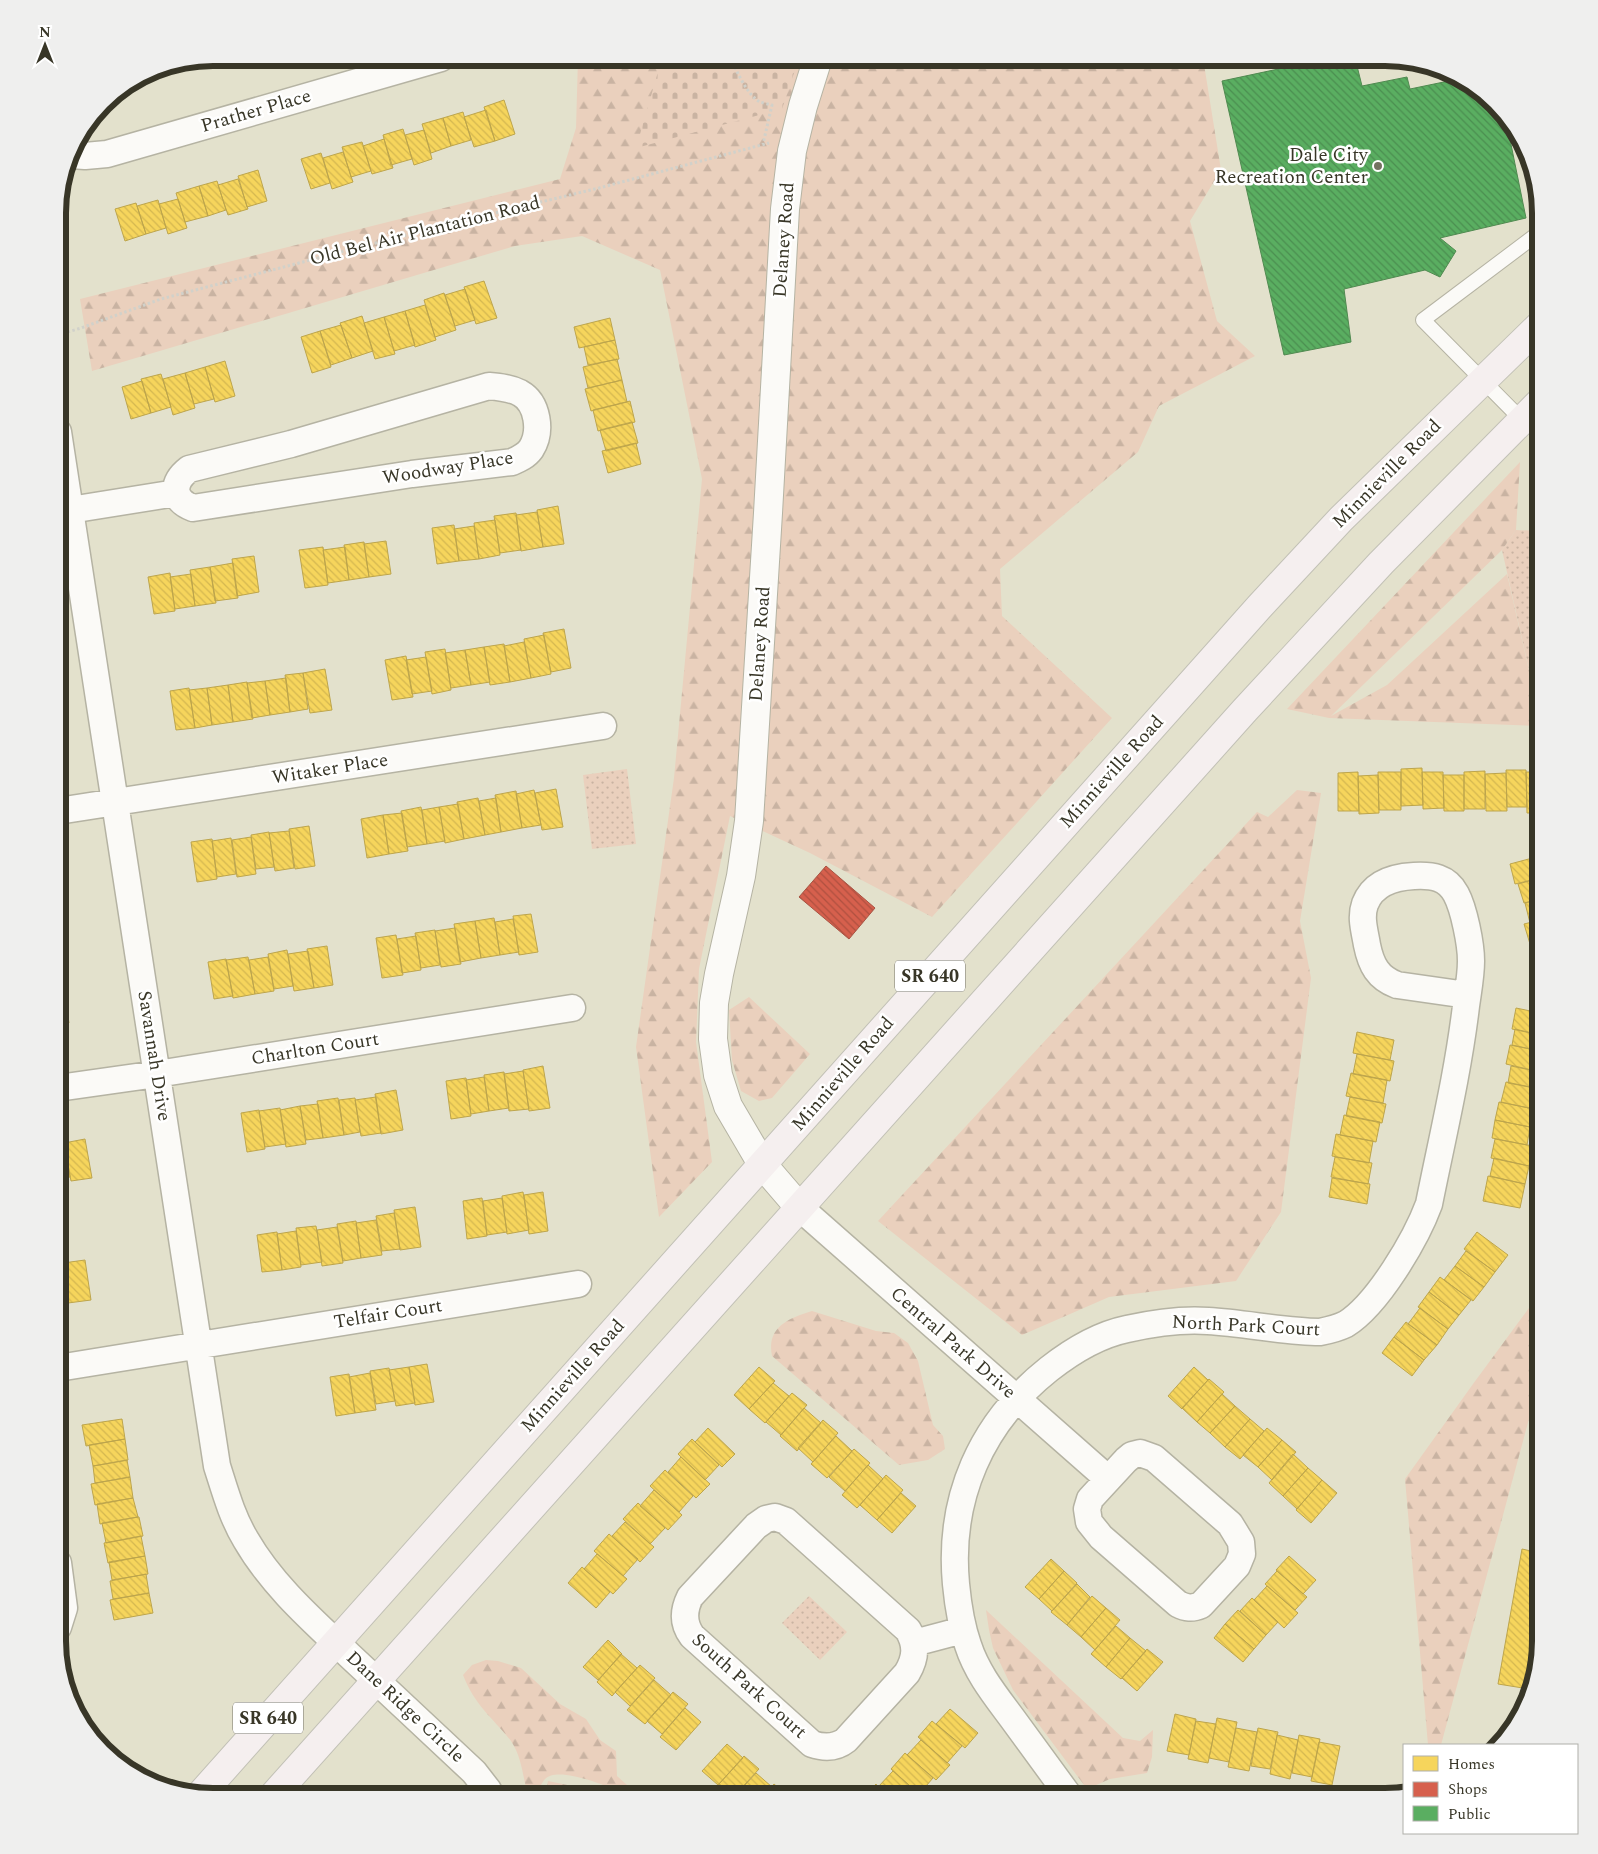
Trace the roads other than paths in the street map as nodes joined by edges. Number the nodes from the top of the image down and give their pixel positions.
1 (413, 66) edge
2 (815, 67) edge
3 (78, 156) edge
4 (1532, 238) edge
5 (1532, 332) edge
6 (1482, 381) junction
7 (1531, 411) edge
8 (67, 489) edge
9 (176, 493) junction
10 (70, 510) junction
11 (602, 726) dead end
12 (115, 802) junction
13 (67, 810) edge
14 (1467, 995) junction
15 (572, 1008) dead end
16 (157, 1074) junction
17 (66, 1087) edge
18 (762, 1164) junction
19 (799, 1207) junction
20 (578, 1284) dead end
21 (198, 1344) junction
22 (66, 1367) edge
23 (1016, 1398) junction
24 (1107, 1478) junction
25 (963, 1630) junction
26 (335, 1642) junction
27 (914, 1642) junction
28 (377, 1681) junction
29 (207, 1787) edge
30 (280, 1788) edge
31 (486, 1788) edge
32 (1063, 1788) edge

1 - 3 street, Prather Place
2 - 18 street, Delaney Road
4 - 6 lane
5 - 6 main road, Minnieville Road / SR 640
6 - 7 lane
6 - 18 main road, Minnieville Road / SR 640
7 - 19 main road, SR 640
8 - 10 street, Savannah Drive
9 - 9 street, Woodway Place
9 - 10 street
10 - 12 street, Savannah Drive
11 - 12 street, Witaker Place
12 - 13 street, Witaker Place
12 - 16 street, Savannah Drive
14 - 14 street, North Park Court
14 - 23 street, North Park Court
15 - 16 street, Charlton Court
16 - 17 street, Charlton Court
16 - 21 street, Savannah Drive
18 - 19 street, Delaney Road
18 - 26 main road, Minnieville Road / SR 640
19 - 23 street, Central Park Drive
19 - 28 main road, SR 640
20 - 21 street, Telfair Court
21 - 22 street
21 - 26 street, Savannah Drive
23 - 24 street, Central Park Drive
23 - 25 street
24 - 24 street
25 - 27 street
25 - 32 street
26 - 28 street, Dane Ridge Circle
26 - 29 main road, Minnieville Road / SR 640
27 - 27 street, South Park Court
28 - 30 main road, SR 640
28 - 31 street, Dane Ridge Circle

